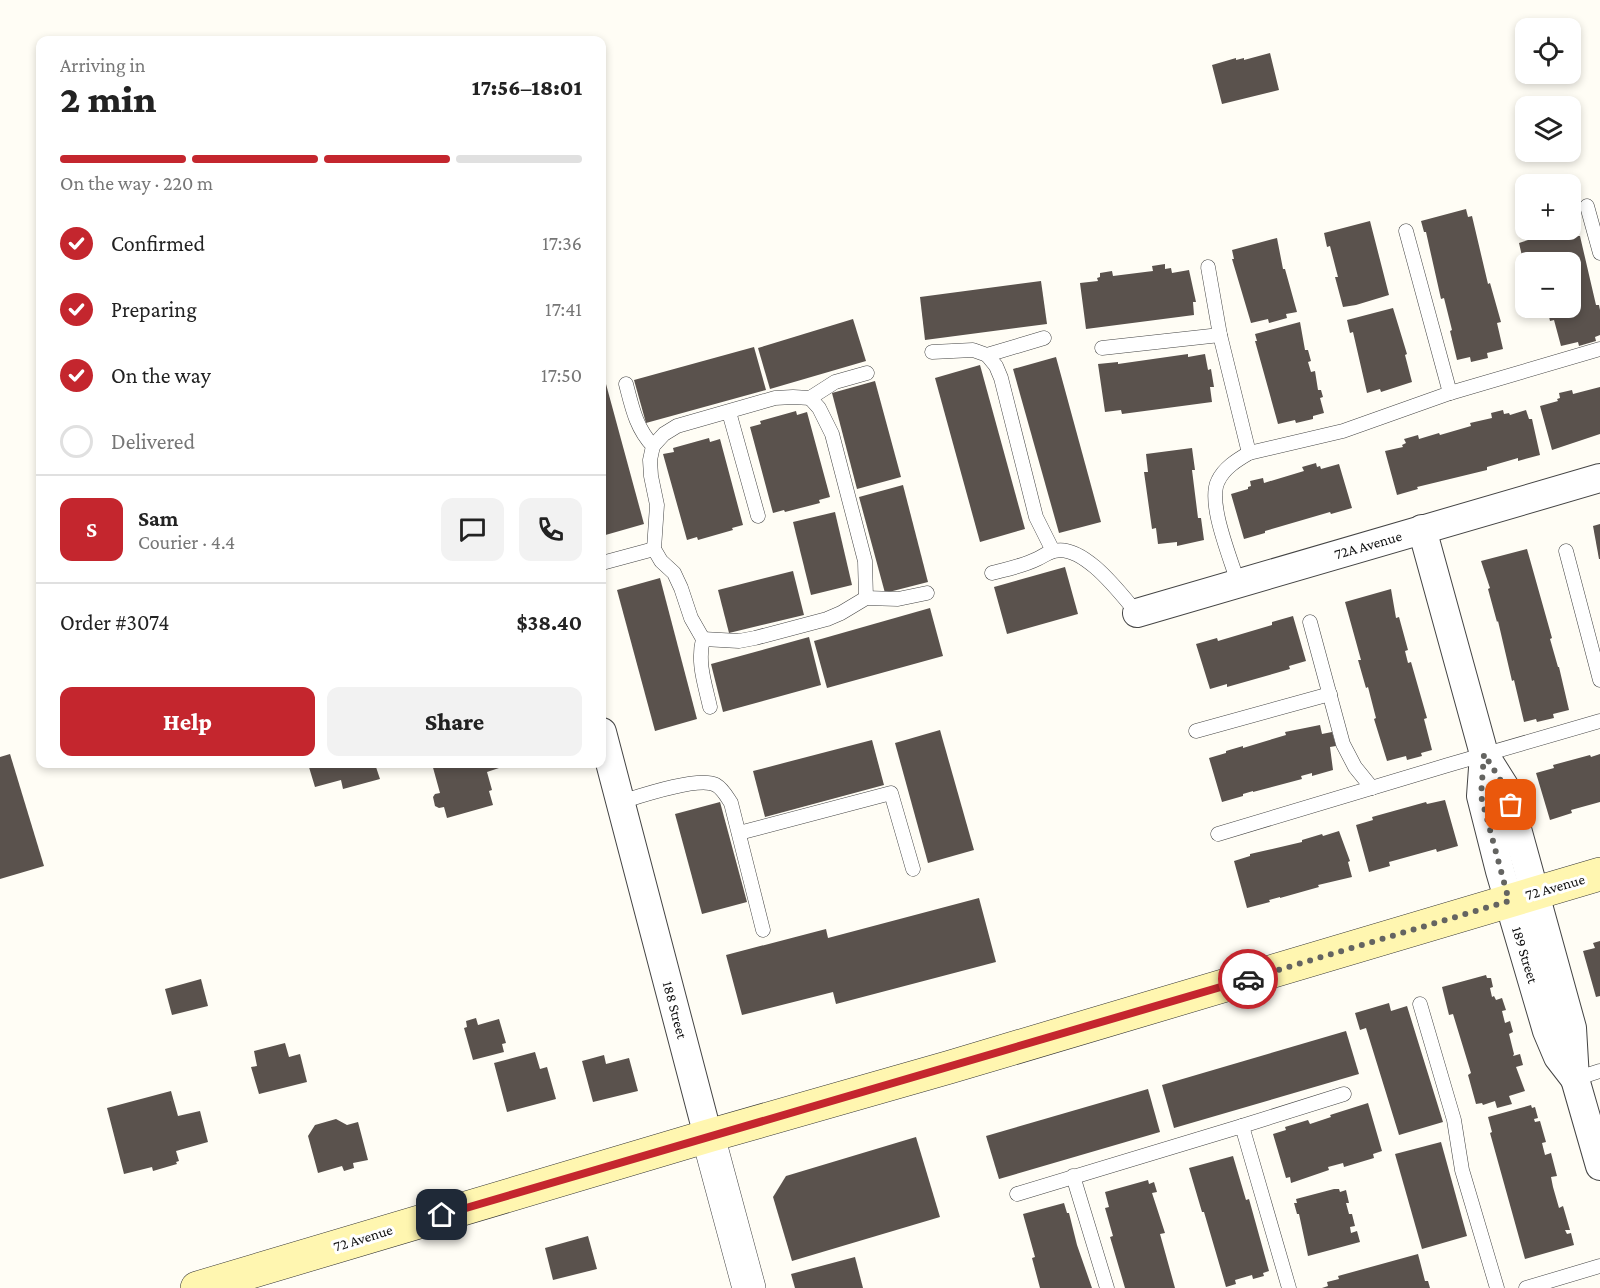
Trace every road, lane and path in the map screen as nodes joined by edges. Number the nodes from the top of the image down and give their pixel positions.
1 (1587, 206) dead end
2 (1406, 231) dead end
3 (1600, 253) edge
4 (1208, 267) dead end
5 (1220, 335) junction
6 (1044, 338) dead end
7 (1102, 348) dead end
8 (1600, 349) edge
9 (932, 352) dead end
10 (987, 355) junction
11 (867, 372) dead end
12 (626, 384) dead end
13 (1450, 393) junction
14 (810, 398) junction
15 (729, 412) junction
16 (653, 446) junction
17 (1249, 453) junction
18 (1600, 478) edge
19 (758, 516) dead end
20 (1422, 529) junction
21 (654, 549) junction
22 (1053, 551) junction
23 (1566, 551) dead end
24 (606, 562) edge
25 (992, 573) dead end
26 (1238, 583) junction
27 (927, 592) dead end
28 (866, 598) junction
29 (1137, 613) joint
30 (1311, 622) dead end
31 (703, 639) junction
32 (1600, 680) edge
33 (1330, 694) junction
34 (710, 707) dead end
35 (1600, 722) edge
36 (1196, 731) dead end
37 (606, 747) edge
38 (1484, 754) junction
39 (1372, 788) junction
40 (621, 802) junction
41 (738, 833) junction
42 (1218, 834) dead end
43 (913, 870) dead end
44 (1600, 874) edge
45 (1522, 897) junction
46 (763, 930) dead end
47 (1420, 1004) dead end
48 (1587, 1075) edge
49 (1344, 1094) dead end
50 (1242, 1126) junction
51 (708, 1136) junction
52 (1600, 1166) edge
53 (1073, 1176) junction
54 (1017, 1194) dead end
55 (1600, 1266) edge
56 (197, 1288) edge
57 (749, 1288) edge
58 (1107, 1288) edge
59 (1289, 1288) edge
60 (1497, 1288) edge
61 (1526, 1288) edge

1 - 3 lane
2 - 13 lane
4 - 5 lane
5 - 7 lane
5 - 17 lane
6 - 10 lane
8 - 13 lane
9 - 10 lane
10 - 22 lane
11 - 14 lane
12 - 16 lane
13 - 17 lane
14 - 15 lane
14 - 28 lane
15 - 16 lane
15 - 19 lane
16 - 21 lane
17 - 26 lane
18 - 20 street, 72A Avenue
20 - 26 street, 72A Avenue
20 - 38 street, 189 Street
21 - 24 lane
21 - 31 lane
22 - 25 lane
22 - 29 lane
23 - 32 lane
26 - 29 street, 72A Avenue
27 - 28 lane
28 - 31 lane
30 - 33 lane
31 - 34 lane
33 - 36 lane
33 - 39 lane
35 - 38 lane
37 - 40 street, 188 Street
38 - 39 lane
38 - 45 street, 189 Street
39 - 42 lane
40 - 41 lane
40 - 51 street, 188 Street
41 - 43 lane
41 - 46 lane
44 - 45 main road, 72 Avenue
45 - 48 street, 189 Street
45 - 51 main road, 72 Avenue
47 - 60 lane
48 - 52 street, 189 Street
49 - 50 lane
50 - 53 lane
50 - 59 lane
51 - 56 main road, 72 Avenue
51 - 57 street, 188 Street
53 - 54 lane
53 - 58 lane
55 - 61 lane

